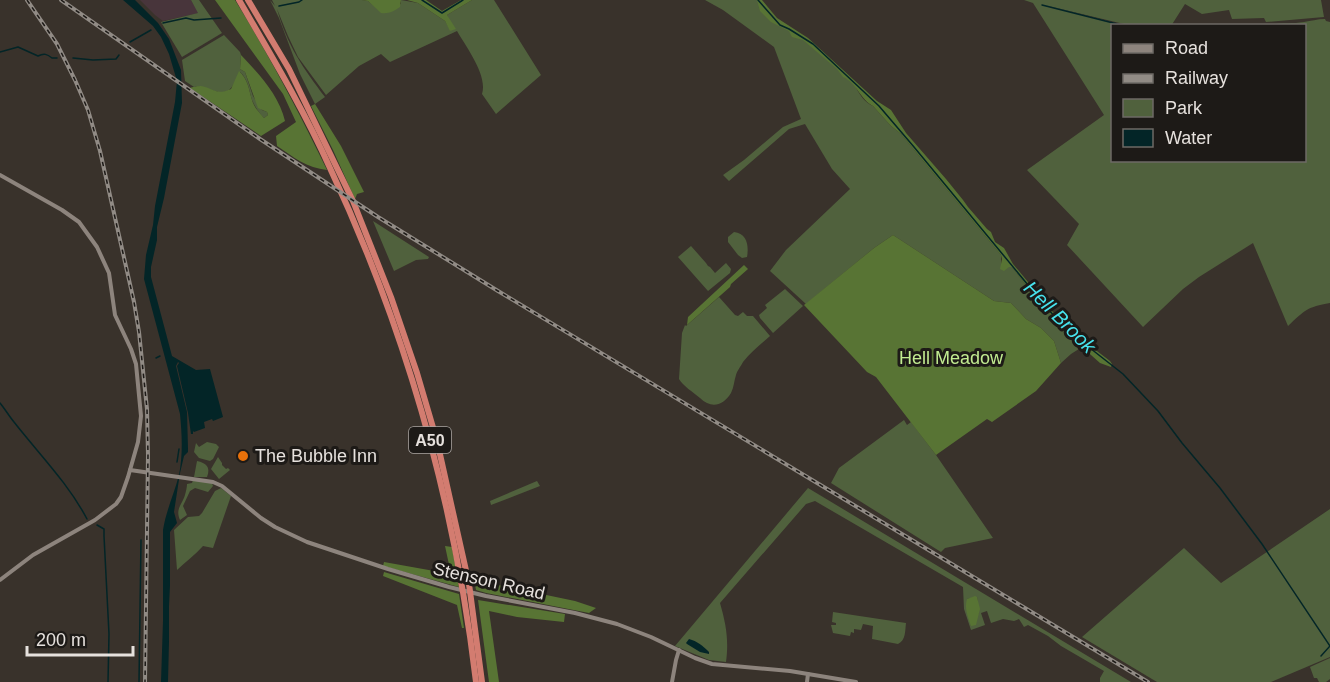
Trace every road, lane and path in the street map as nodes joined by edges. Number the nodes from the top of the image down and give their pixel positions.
1 (239, 0) edge
2 (248, 0) edge
3 (0, 175) edge
4 (130, 470) junction
5 (0, 580) edge
6 (679, 650) junction
7 (808, 674) junction
8 (476, 682) edge
9 (482, 682) edge
10 (672, 682) edge
11 (807, 682) edge
12 (856, 682) edge

1 - 8 highway, A50
2 - 9 highway, A50
3 - 4 street
4 - 5 street
4 - 6 street, Stenson Road
6 - 7 street, Stenson Road
6 - 10 street
7 - 11 street
7 - 12 street, Stenson Road

